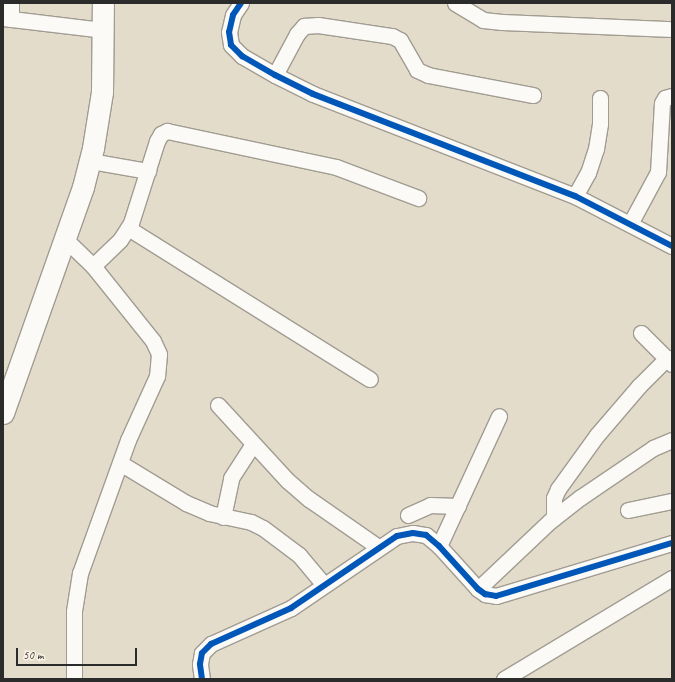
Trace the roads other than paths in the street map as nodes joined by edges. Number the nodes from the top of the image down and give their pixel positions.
1 (11, 3) edge
2 (103, 3) edge
3 (242, 3) edge
4 (455, 3) edge
5 (7, 18) edge
6 (672, 29) edge
7 (104, 30) junction
8 (275, 75) junction
9 (533, 95) dead end
10 (672, 96) edge
11 (600, 98) dead end
12 (90, 161) junction
13 (148, 171) junction
14 (665, 172) edge
15 (575, 196) junction
16 (418, 198) dead end
17 (630, 224) junction
18 (128, 228) junction
19 (65, 239) junction
20 (672, 246) edge
21 (93, 266) junction
22 (641, 333) dead end
23 (669, 361) edge
24 (370, 379) dead end
25 (218, 405) dead end
26 (3, 413) edge
27 (499, 416) dead end
28 (672, 440) edge
29 (253, 444) junction
30 (120, 463) junction
31 (672, 501) edge
32 (458, 506) junction
33 (628, 510) dead end
34 (408, 515) dead end
35 (223, 517) junction
36 (554, 518) junction
37 (672, 543) edge
38 (439, 546) junction
39 (378, 547) junction
40 (672, 578) edge
41 (324, 585) junction
42 (478, 589) junction
43 (74, 679) edge
44 (202, 679) edge
45 (504, 679) edge

1 - 5 street
2 - 7 street
3 - 8 street
4 - 6 street
5 - 7 street
7 - 12 street
8 - 9 street
8 - 15 street
10 - 14 street
11 - 15 street
12 - 13 street
12 - 19 street
13 - 16 street
13 - 18 street
14 - 17 street
15 - 17 street
17 - 20 street
18 - 21 street
18 - 24 street
19 - 21 street
19 - 26 street
21 - 30 street
22 - 23 street
23 - 36 street
25 - 29 street
27 - 32 street
28 - 36 street
29 - 35 street
29 - 39 street
30 - 35 street
30 - 43 street
31 - 33 street
32 - 34 street
32 - 38 street
35 - 41 street
36 - 42 street
37 - 42 street
38 - 39 street
38 - 42 street
39 - 41 street
40 - 45 street
41 - 44 street

